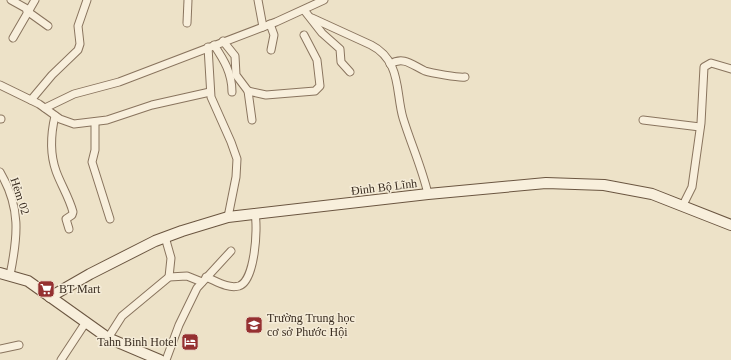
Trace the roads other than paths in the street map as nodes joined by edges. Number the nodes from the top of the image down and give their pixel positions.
1 (10, 0) edge
2 (35, 0) edge
3 (87, 0) edge
4 (188, 0) edge
5 (258, 0) edge
6 (324, 0) edge
7 (304, 10) junction
8 (28, 11) junction
9 (312, 18) junction
10 (187, 23) dead end
11 (267, 25) junction
12 (48, 26) dead end
13 (304, 35) dead end
14 (13, 38) dead end
15 (223, 41) junction
16 (211, 46) junction
17 (271, 50) dead end
18 (390, 64) junction
19 (731, 69) edge
20 (350, 72) dead end
21 (465, 77) dead end
22 (0, 85) edge
23 (248, 91) junction
24 (210, 92) junction
25 (232, 92) dead end
26 (31, 100) junction
27 (45, 108) junction
28 (55, 116) junction
29 (252, 120) dead end
30 (643, 120) dead end
31 (95, 122) junction
32 (700, 127) junction
33 (0, 172) edge
34 (428, 194) junction
35 (683, 205) junction
36 (255, 214) junction
37 (228, 217) junction
38 (110, 219) dead end
39 (731, 225) edge
40 (69, 229) dead end
41 (166, 237) junction
42 (230, 252) dead end
43 (0, 273) edge
44 (10, 275) junction
45 (169, 277) junction
46 (204, 279) junction
47 (50, 297) junction
48 (86, 322) junction
49 (108, 338) junction
50 (19, 345) dead end
51 (0, 349) edge
52 (156, 359) edge
53 (61, 360) edge
54 (166, 360) edge

1 - 8 street
2 - 8 street
3 - 26 street
4 - 10 street
5 - 11 street
6 - 7 street
7 - 9 street
7 - 11 street
8 - 12 street
8 - 14 street
9 - 18 street
9 - 20 street
11 - 15 street
11 - 17 street
13 - 23 street
15 - 16 street
15 - 23 street
16 - 24 street
16 - 25 street
16 - 27 street
18 - 21 street
18 - 34 street
19 - 32 street
22 - 26 street
23 - 29 street
24 - 31 street
24 - 37 street
26 - 27 street
27 - 28 street
28 - 31 street
28 - 40 street
30 - 32 street
31 - 38 street
32 - 35 street
33 - 44 street, Hẻm 02
34 - 35 street, Đinh Bộ Lĩnh
34 - 36 street, Đinh Bộ Lĩnh
35 - 39 street, Đinh Bộ Lĩnh
36 - 37 street, Đinh Bộ Lĩnh
36 - 46 street
37 - 41 street, Đinh Bộ Lĩnh
41 - 45 street
41 - 47 street, Đinh Bộ Lĩnh
42 - 46 street
43 - 44 street
44 - 47 street
45 - 46 street
45 - 49 street
46 - 54 street
47 - 48 street
48 - 49 street
48 - 53 street
49 - 52 street
50 - 51 street

